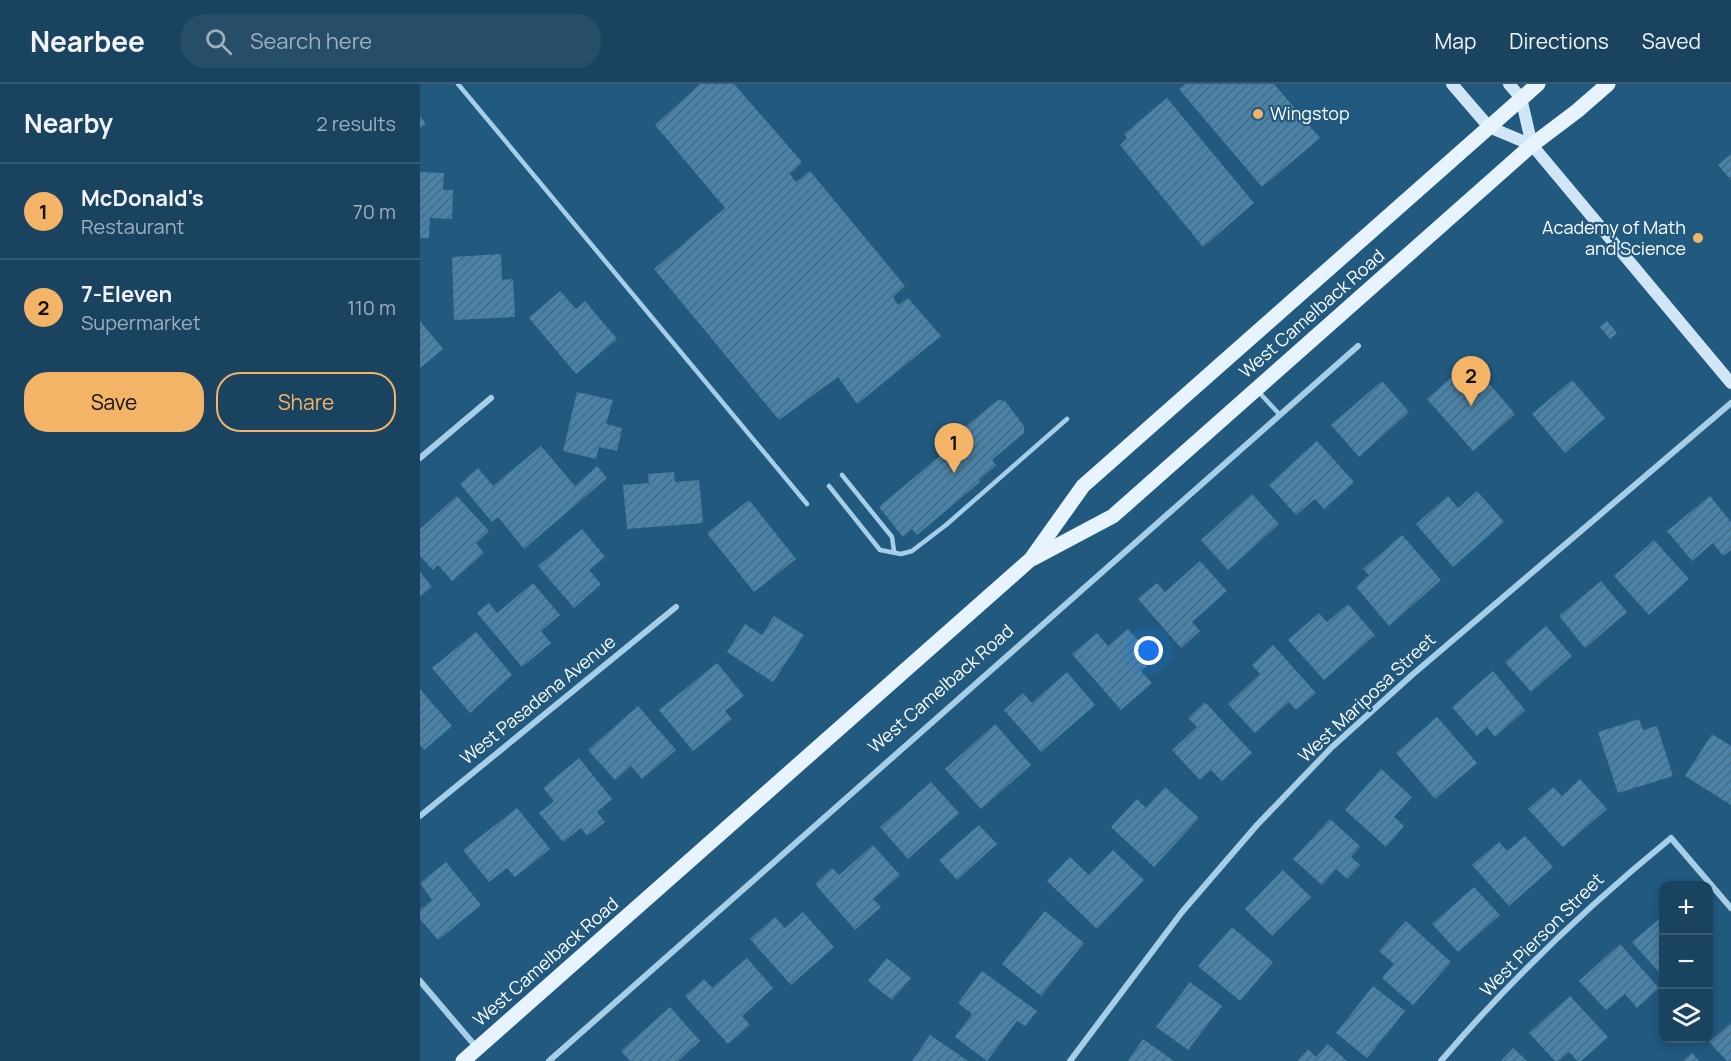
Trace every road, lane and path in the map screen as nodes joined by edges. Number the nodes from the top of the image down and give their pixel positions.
1 (458, 84) edge
2 (1452, 84) edge
3 (1509, 84) edge
4 (1538, 84) edge
5 (1608, 84) edge
6 (1521, 98) junction
7 (1489, 127) junction
8 (1532, 145) junction
9 (1358, 346) dead end
10 (1731, 383) edge
11 (1256, 389) junction
12 (491, 398) dead end
13 (1731, 403) edge
14 (1280, 415) junction
15 (1067, 419) dead end
16 (420, 458) edge
17 (842, 475) dead end
18 (829, 486) dead end
19 (807, 504) dead end
20 (894, 551) junction
21 (1031, 559) junction
22 (676, 607) dead end
23 (420, 816) edge
24 (1731, 908) edge
25 (420, 981) edge
26 (477, 1049) junction
27 (463, 1061) edge
28 (549, 1061) edge
29 (1070, 1061) edge
30 (1441, 1061) edge

1 - 19 lane
2 - 7 main road
3 - 6 main road
4 - 6 main road, West Camelback Road
5 - 8 main road, West Camelback Road
6 - 7 main road, West Camelback Road
6 - 8 main road
7 - 8 main road
7 - 21 main road, West Camelback Road
8 - 10 main road
8 - 11 main road, West Camelback Road
9 - 14 street, West Camelback Road
11 - 14 lane
11 - 21 main road, West Camelback Road
12 - 16 street
13 - 29 street, West Mariposa Street
14 - 28 street, West Camelback Road
15 - 20 lane
17 - 20 lane
18 - 20 lane
21 - 26 main road, West Camelback Road
22 - 23 street, West Pasadena Avenue
24 - 30 street, West Pierson Street
25 - 26 street
26 - 27 main road, West Camelback Road

